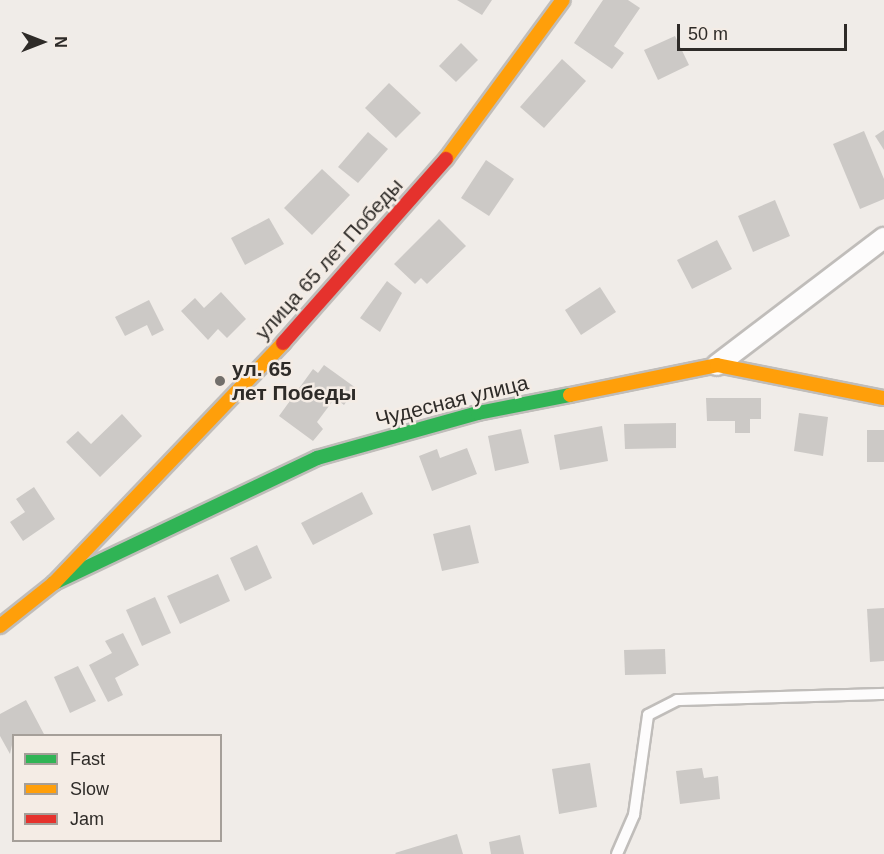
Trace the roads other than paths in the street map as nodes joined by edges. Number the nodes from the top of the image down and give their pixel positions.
1 (563, 0) edge
2 (884, 238) edge
3 (717, 365) junction
4 (884, 398) edge
5 (54, 583) junction
6 (0, 626) edge
7 (884, 694) edge
8 (617, 854) edge

1 - 5 street, улица 65 лет Победы
2 - 3 street
3 - 4 street, Чудесная улица
3 - 5 street, Чудесная улица
5 - 6 street, улица 65 лет Победы
7 - 8 lane

